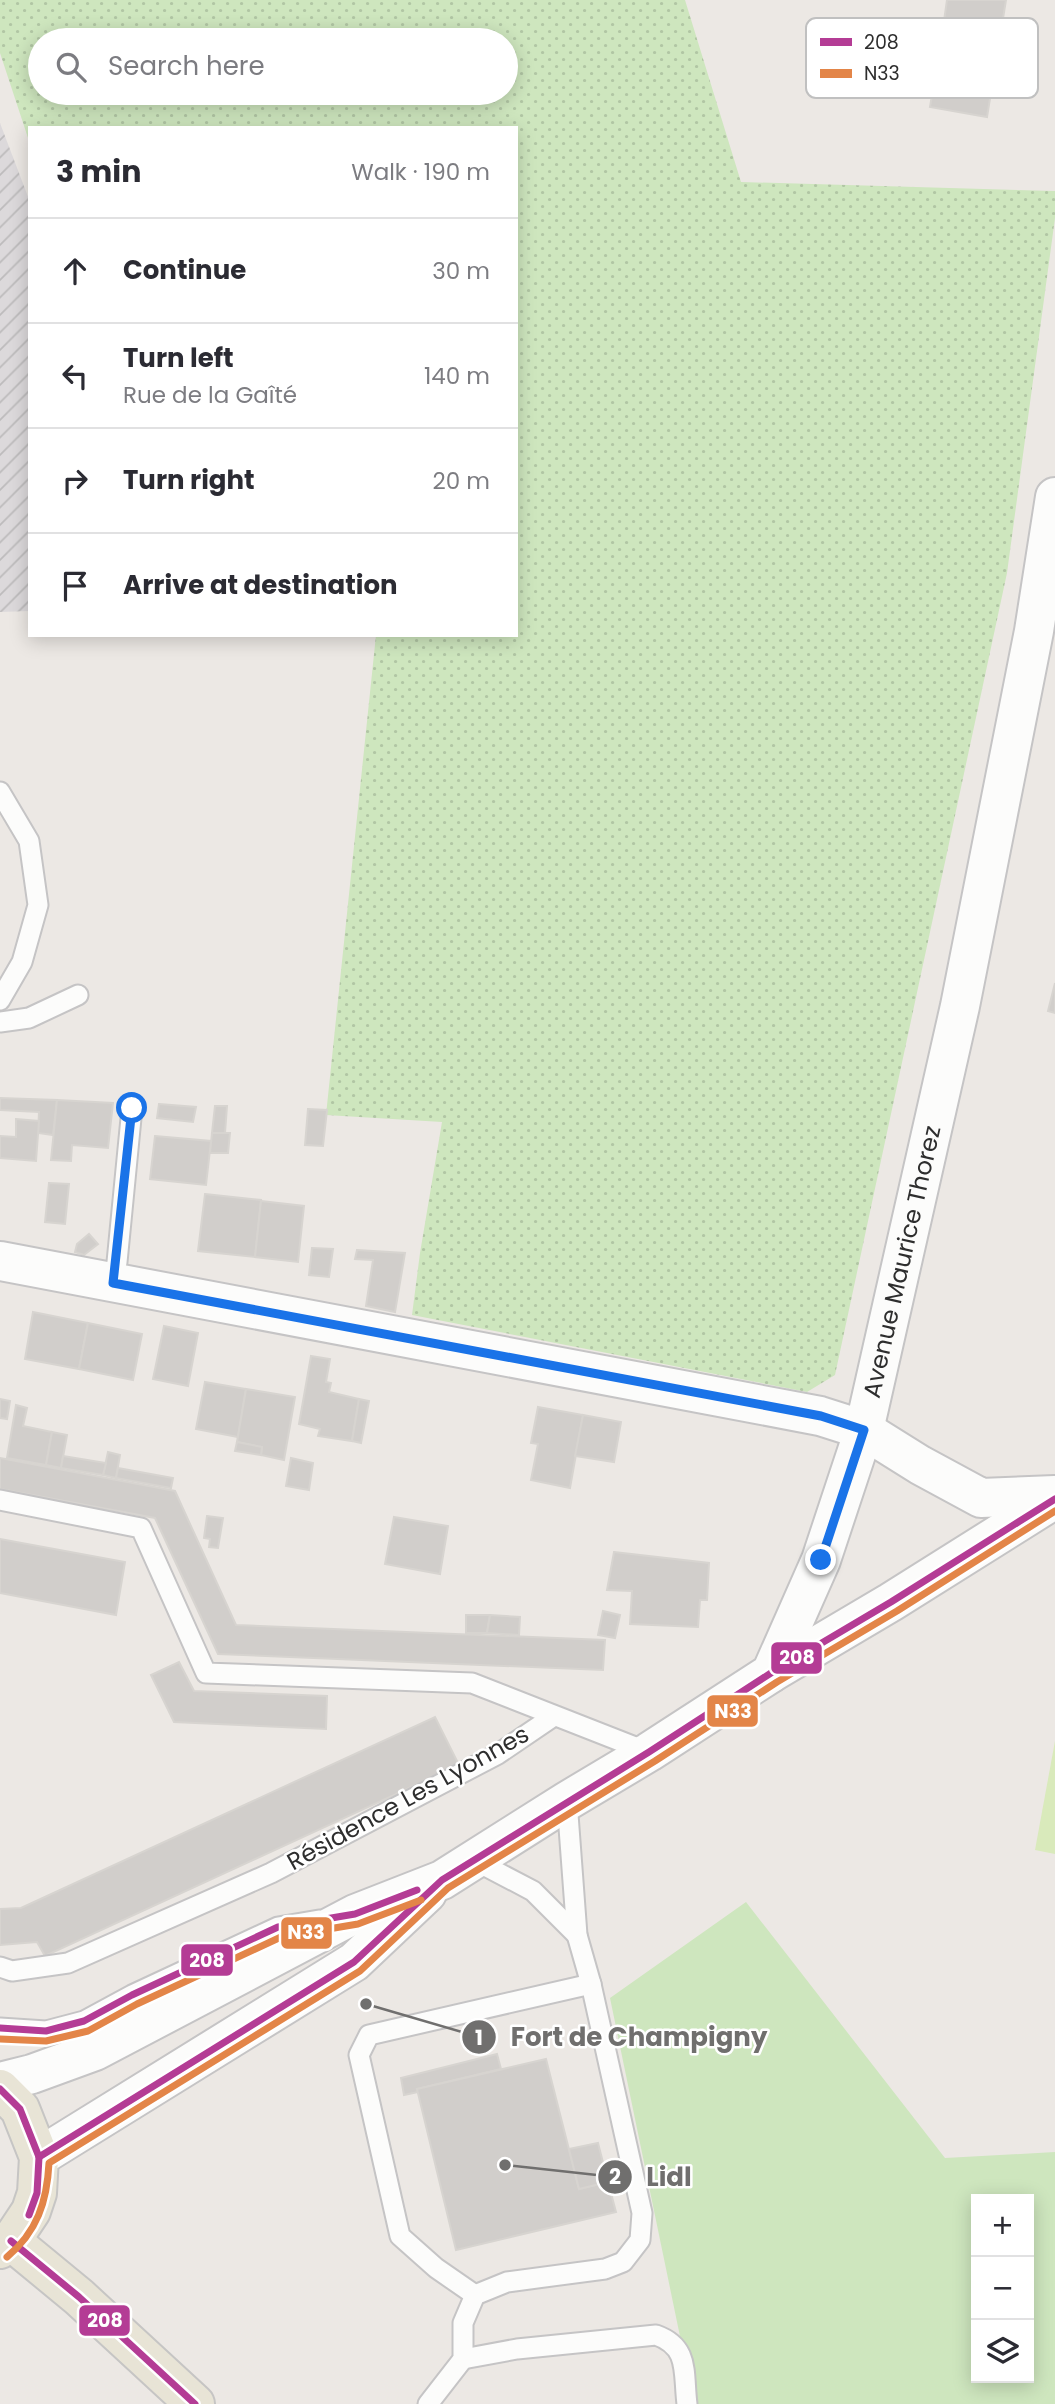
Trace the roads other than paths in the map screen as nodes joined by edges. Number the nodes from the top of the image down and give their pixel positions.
1 (1055, 497) edge
2 (1044, 631) edge
3 (0, 792) edge
4 (78, 995) dead end
5 (0, 1000) edge
6 (0, 1022) edge
7 (132, 1108) dead end
8 (0, 1261) edge
9 (113, 1283) junction
10 (864, 1430) junction
11 (1055, 1497) edge
12 (0, 1500) edge
13 (771, 1673) junction
14 (554, 1716) junction
15 (649, 1752) junction
16 (567, 1801) junction
17 (474, 1860) junction
18 (442, 1880) junction
19 (355, 1914) junction
20 (578, 1935) junction
21 (0, 1967) edge
22 (591, 1984) junction
23 (0, 2028) edge
24 (0, 2082) edge
25 (0, 2089) edge
26 (39, 2157) junction
27 (6, 2245) edge
28 (475, 2295) junction
29 (463, 2360) junction
30 (437, 2399) edge
31 (195, 2404) edge
32 (687, 2404) edge

1 - 2 main road, Avenue Maurice Thorez
2 - 10 main road, Avenue Maurice Thorez
3 - 5 lane
4 - 6 lane
7 - 9 lane
8 - 9 main road
9 - 10 main road
10 - 11 main road
10 - 13 main road, Avenue Maurice Thorez
11 - 13 main road
12 - 14 lane, Résidence Les Lyonnes
13 - 15 main road
14 - 15 lane
14 - 21 lane, Résidence Les Lyonnes
15 - 16 main road
16 - 17 main road
16 - 20 lane
17 - 18 main road
17 - 20 lane
18 - 19 main road
18 - 26 main road
19 - 23 lane
19 - 24 main road
20 - 22 lane
22 - 28 lane
22 - 28 lane
25 - 26 main road
26 - 27 main road
27 - 31 main road
28 - 29 lane
29 - 30 lane
29 - 32 lane

